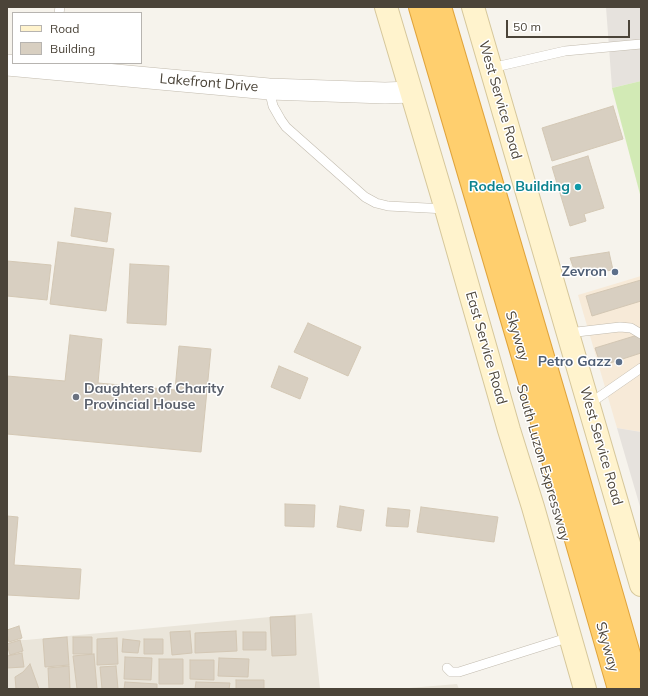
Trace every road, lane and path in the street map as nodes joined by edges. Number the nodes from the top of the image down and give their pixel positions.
1 (386, 7) edge
2 (410, 7) edge
3 (420, 7) edge
4 (440, 7) edge
5 (453, 7) edge
6 (473, 7) edge
7 (641, 44) edge
8 (7, 65) edge
9 (66, 67) edge
10 (490, 68) junction
11 (269, 89) junction
12 (411, 92) junction
13 (446, 209) junction
14 (568, 333) junction
15 (641, 334) edge
16 (641, 368) edge
17 (589, 404) junction
18 (641, 586) edge
19 (570, 637) junction
20 (641, 654) edge
21 (447, 668) dead end
22 (585, 689) edge
23 (608, 689) edge
24 (619, 689) edge
25 (639, 689) edge

1 - 12 main road, East Service Road
2 - 23 highway, South Luzon Expressway
3 - 24 highway, Skyway
4 - 25 highway, Skyway
5 - 20 highway
6 - 10 main road, West Service Road
7 - 10 lane
8 - 9 street, Lakefront Drive
9 - 11 street, Lakefront Drive
10 - 14 main road, West Service Road
11 - 12 street, Lakefront Drive
11 - 13 lane
12 - 13 main road, East Service Road
13 - 19 main road, East Service Road
14 - 15 lane
14 - 17 main road, West Service Road
16 - 17 lane
17 - 18 main road, West Service Road
19 - 21 lane
19 - 22 main road, East Service Road

